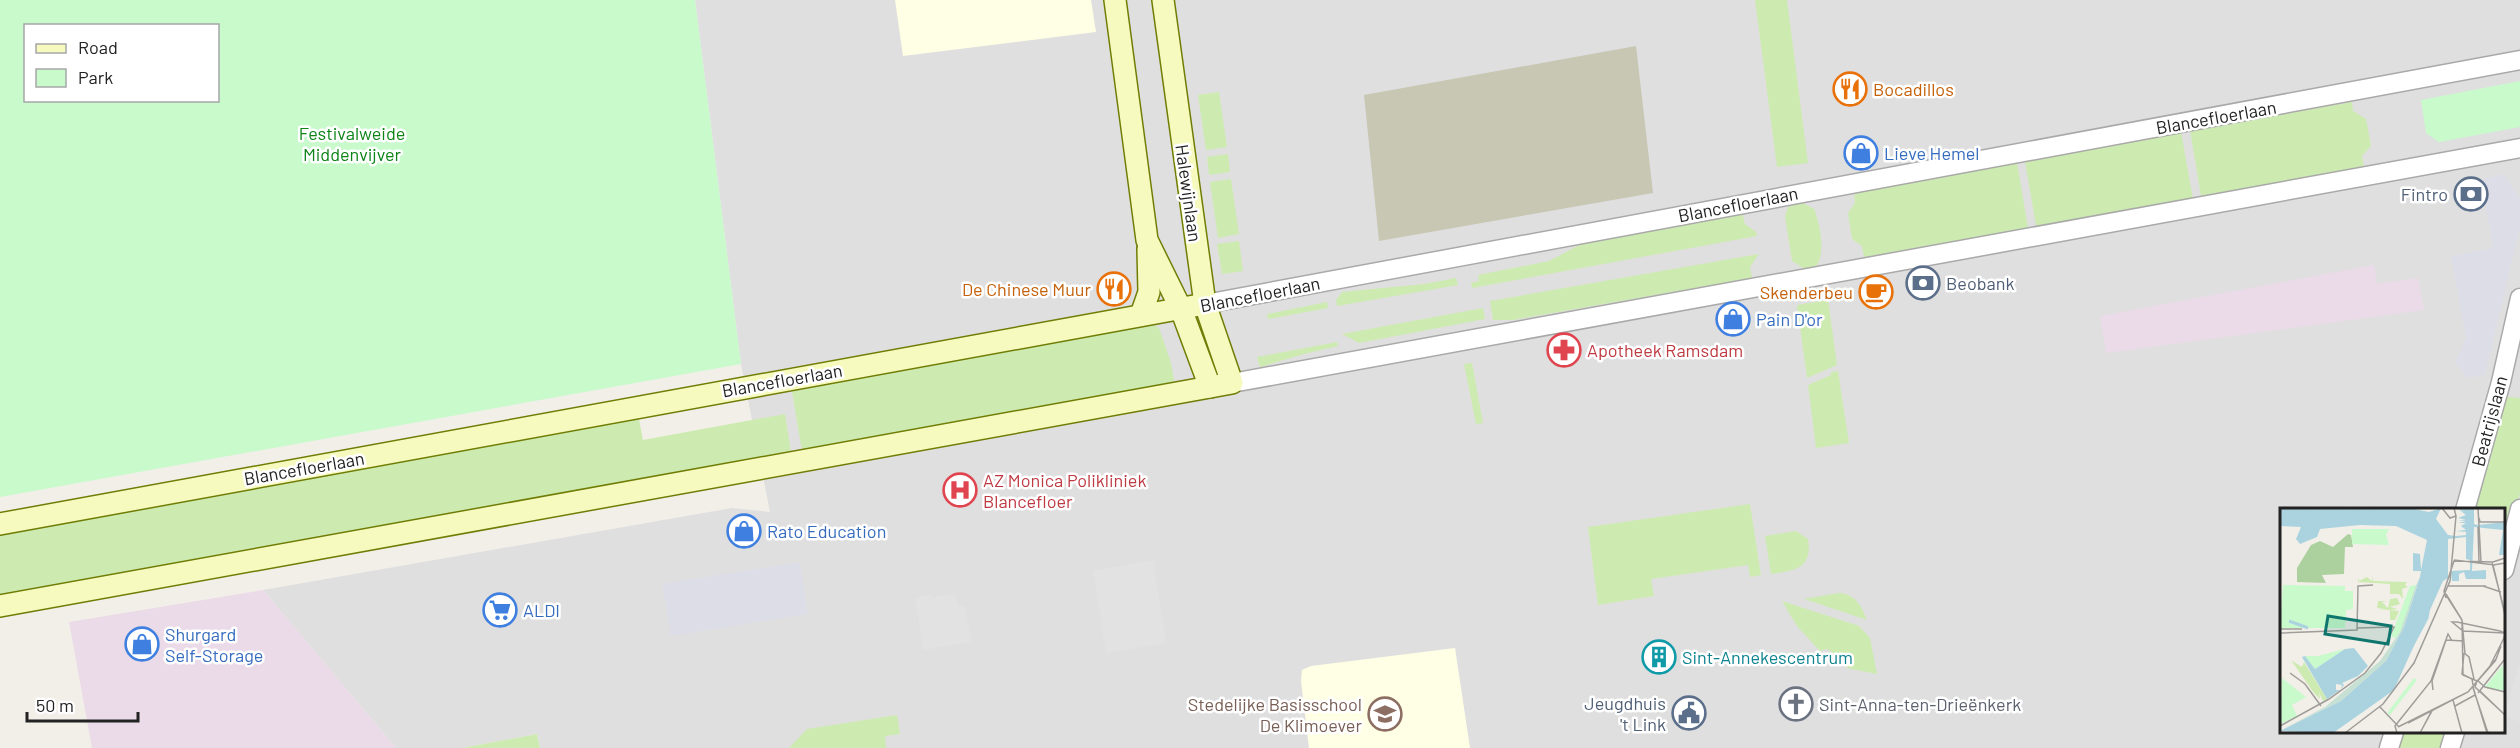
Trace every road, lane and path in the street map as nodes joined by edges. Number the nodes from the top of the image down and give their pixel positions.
1 (1114, 0) edge
2 (1163, 0) edge
3 (2520, 60) edge
4 (2520, 148) edge
5 (1147, 240) junction
6 (2520, 298) edge
7 (1205, 304) junction
8 (1181, 309) junction
9 (1141, 315) junction
10 (1232, 383) junction
11 (1210, 387) junction
12 (2466, 508) edge
13 (2520, 509) edge
14 (0, 524) edge
15 (2505, 566) edge
16 (0, 606) edge
17 (2394, 733) edge
18 (2455, 733) edge
19 (2388, 748) edge
20 (2450, 748) edge

1 - 5 main road
2 - 7 main road, Halewijnlaan
3 - 7 street, Blancefloerlaan
4 - 10 street
5 - 8 main road
5 - 9 main road
6 - 12 street, Beatrijslaan
7 - 8 main road, Blancefloerlaan
7 - 10 main road, Halewijnlaan
8 - 9 main road, Blancefloerlaan
8 - 11 main road
9 - 14 main road, Blancefloerlaan
10 - 11 main road
11 - 16 main road
13 - 15 street
17 - 19 street
18 - 20 street

